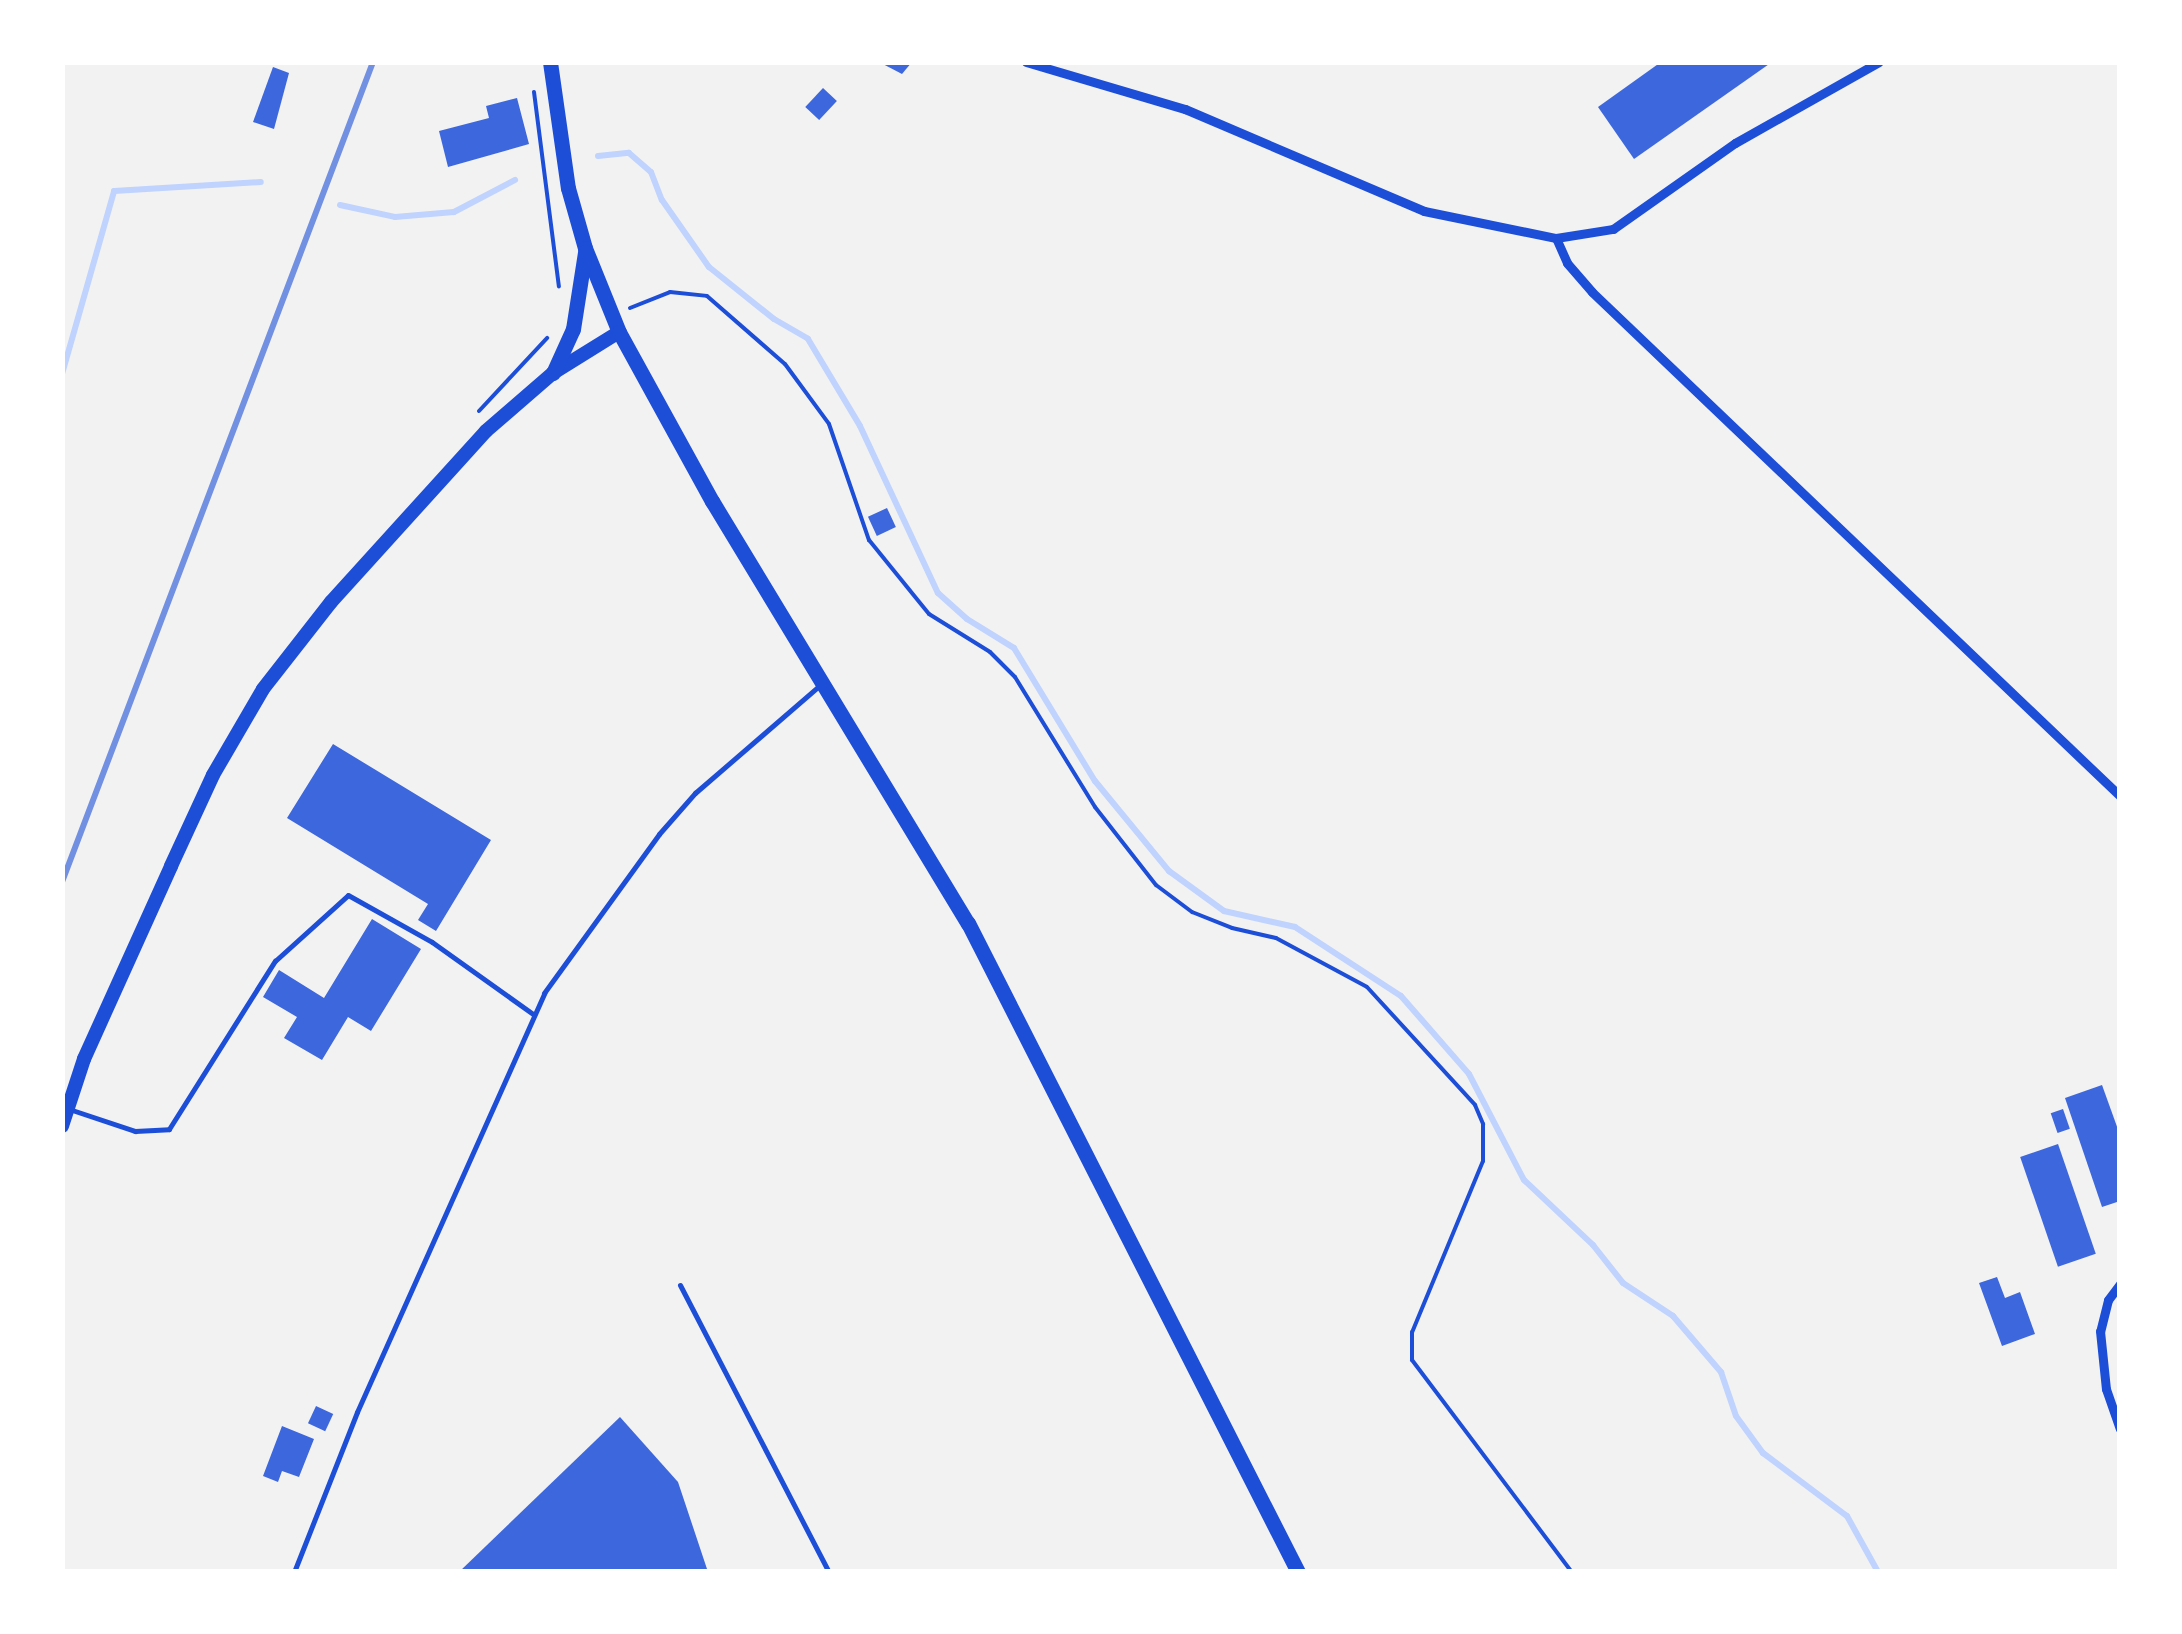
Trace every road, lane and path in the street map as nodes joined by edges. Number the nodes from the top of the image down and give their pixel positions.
1 (550, 62) edge
2 (1026, 62) edge
3 (1879, 62) edge
4 (532, 81) dead end
5 (1556, 238) junction
6 (585, 248) junction
7 (559, 302) dead end
8 (642, 304) dead end
9 (619, 332) junction
10 (553, 373) junction
11 (823, 682) junction
12 (2120, 796) edge
13 (532, 1014) junction
14 (68, 1108) junction
15 (62, 1126) edge
16 (2120, 1284) edge
17 (680, 1285) dead end
18 (2120, 1428) edge
19 (294, 1572) edge
20 (830, 1572) edge
21 (1298, 1572) edge
22 (1572, 1572) edge

1 - 6 main road
2 - 5 street
3 - 5 street
4 - 7 path
5 - 12 street
6 - 9 main road
6 - 10 main road
8 - 22 path
9 - 10 main road
9 - 11 main road
10 - 14 main road
11 - 13 lane
11 - 21 main road
13 - 14 lane
13 - 19 lane
14 - 15 main road
16 - 18 street
17 - 20 lane

